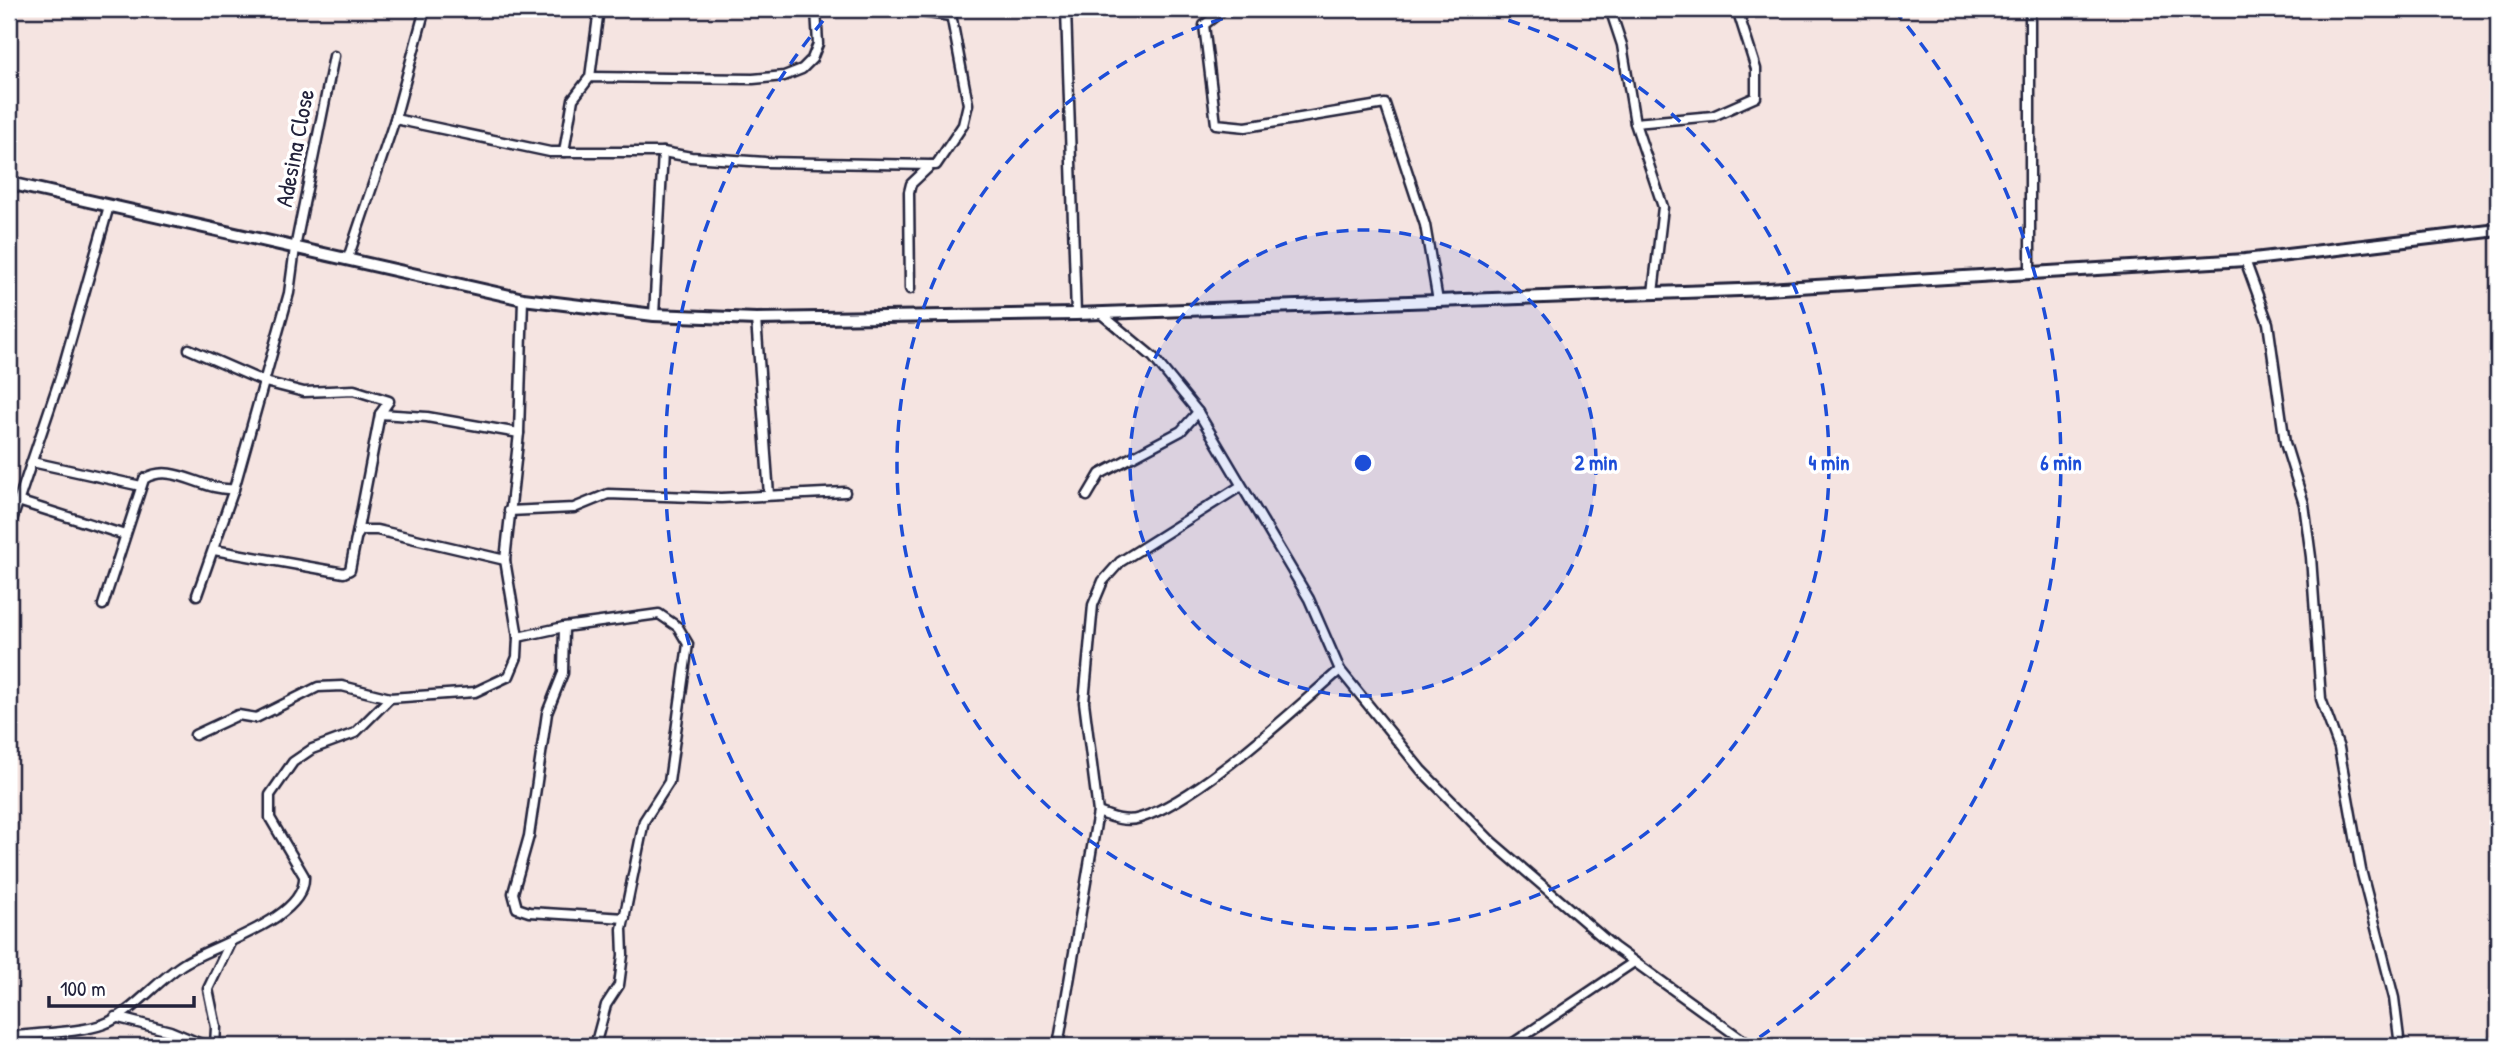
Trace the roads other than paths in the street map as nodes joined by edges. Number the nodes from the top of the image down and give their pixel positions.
1 (425, 9) edge
2 (599, 9) edge
3 (816, 9) edge
4 (896, 9) edge
5 (1066, 9) edge
6 (1224, 9) edge
7 (1611, 9) edge
8 (1737, 9) edge
9 (2030, 9) edge
10 (950, 12) edge
11 (334, 56) dead end
12 (590, 77) junction
13 (395, 119) junction
14 (1636, 123) junction
15 (564, 152) junction
16 (663, 152) junction
17 (931, 165) junction
18 (9, 183) edge
19 (109, 206) junction
20 (2498, 230) edge
21 (295, 248) junction
22 (348, 258) junction
23 (2245, 260) junction
24 (2030, 274) junction
25 (910, 289) dead end
26 (1653, 293) junction
27 (523, 299) junction
28 (1438, 301) junction
29 (1100, 313) junction
30 (654, 314) junction
31 (1076, 314) junction
32 (756, 319) junction
33 (189, 349) dead end
34 (265, 382) junction
35 (1198, 412) junction
36 (380, 414) junction
37 (519, 433) junction
38 (32, 462) junction
39 (141, 486) junction
40 (1241, 486) junction
41 (234, 489) junction
42 (845, 492) dead end
43 (769, 495) junction
44 (1087, 496) dead end
45 (18, 500) junction
46 (509, 510) junction
47 (9, 530) edge
48 (125, 535) junction
49 (356, 537) junction
50 (214, 550) junction
51 (505, 560) junction
52 (197, 595) dead end
53 (103, 605) dead end
54 (564, 627) junction
55 (518, 637) junction
56 (1340, 670) junction
57 (390, 698) junction
58 (195, 735) dead end
59 (1098, 812) junction
60 (625, 918) junction
61 (230, 943) junction
62 (1634, 962) junction
63 (115, 1017) junction
64 (9, 1037) edge
65 (206, 1046) edge
66 (215, 1046) edge
67 (595, 1046) edge
68 (1058, 1046) edge
69 (1509, 1046) edge
70 (1751, 1046) edge
71 (2400, 1046) edge

1 - 13 street
2 - 12 street
3 - 12 street
4 - 10 street
5 - 31 street
6 - 28 street
7 - 14 street
8 - 14 street
9 - 24 street
10 - 17 street
11 - 21 street, Adesina Close
12 - 15 street
13 - 15 street
13 - 22 street
14 - 26 street
15 - 16 street
16 - 17 street
16 - 30 street
17 - 25 street
18 - 19 main road
19 - 21 main road
19 - 38 street
20 - 23 main road
21 - 22 main road
21 - 34 street, Adesina Close
22 - 27 main road
23 - 24 main road
23 - 71 street
24 - 26 main road
26 - 28 main road
27 - 30 main road
27 - 37 street
28 - 29 main road
29 - 31 main road
29 - 35 street
30 - 32 main road
31 - 32 main road
32 - 43 street
33 - 34 street
34 - 36 street
34 - 41 street, Adesina Close
35 - 40 street
35 - 44 street
36 - 37 street
36 - 49 street
37 - 46 street
38 - 39 street
38 - 45 street
39 - 41 street
39 - 48 street
40 - 56 street
40 - 59 street
41 - 50 street, Adesina Close
42 - 43 street
43 - 46 street
45 - 47 street
45 - 48 street
46 - 51 street
48 - 53 street
49 - 50 street
49 - 51 street
50 - 52 street, Adesina Close
51 - 55 street
54 - 55 street
54 - 60 street
54 - 60 street
55 - 57 street
56 - 59 street
56 - 62 street
57 - 58 street
57 - 61 street
59 - 68 street
60 - 67 street
61 - 63 street
61 - 66 street
62 - 69 street
62 - 70 street
63 - 64 street
63 - 65 street

